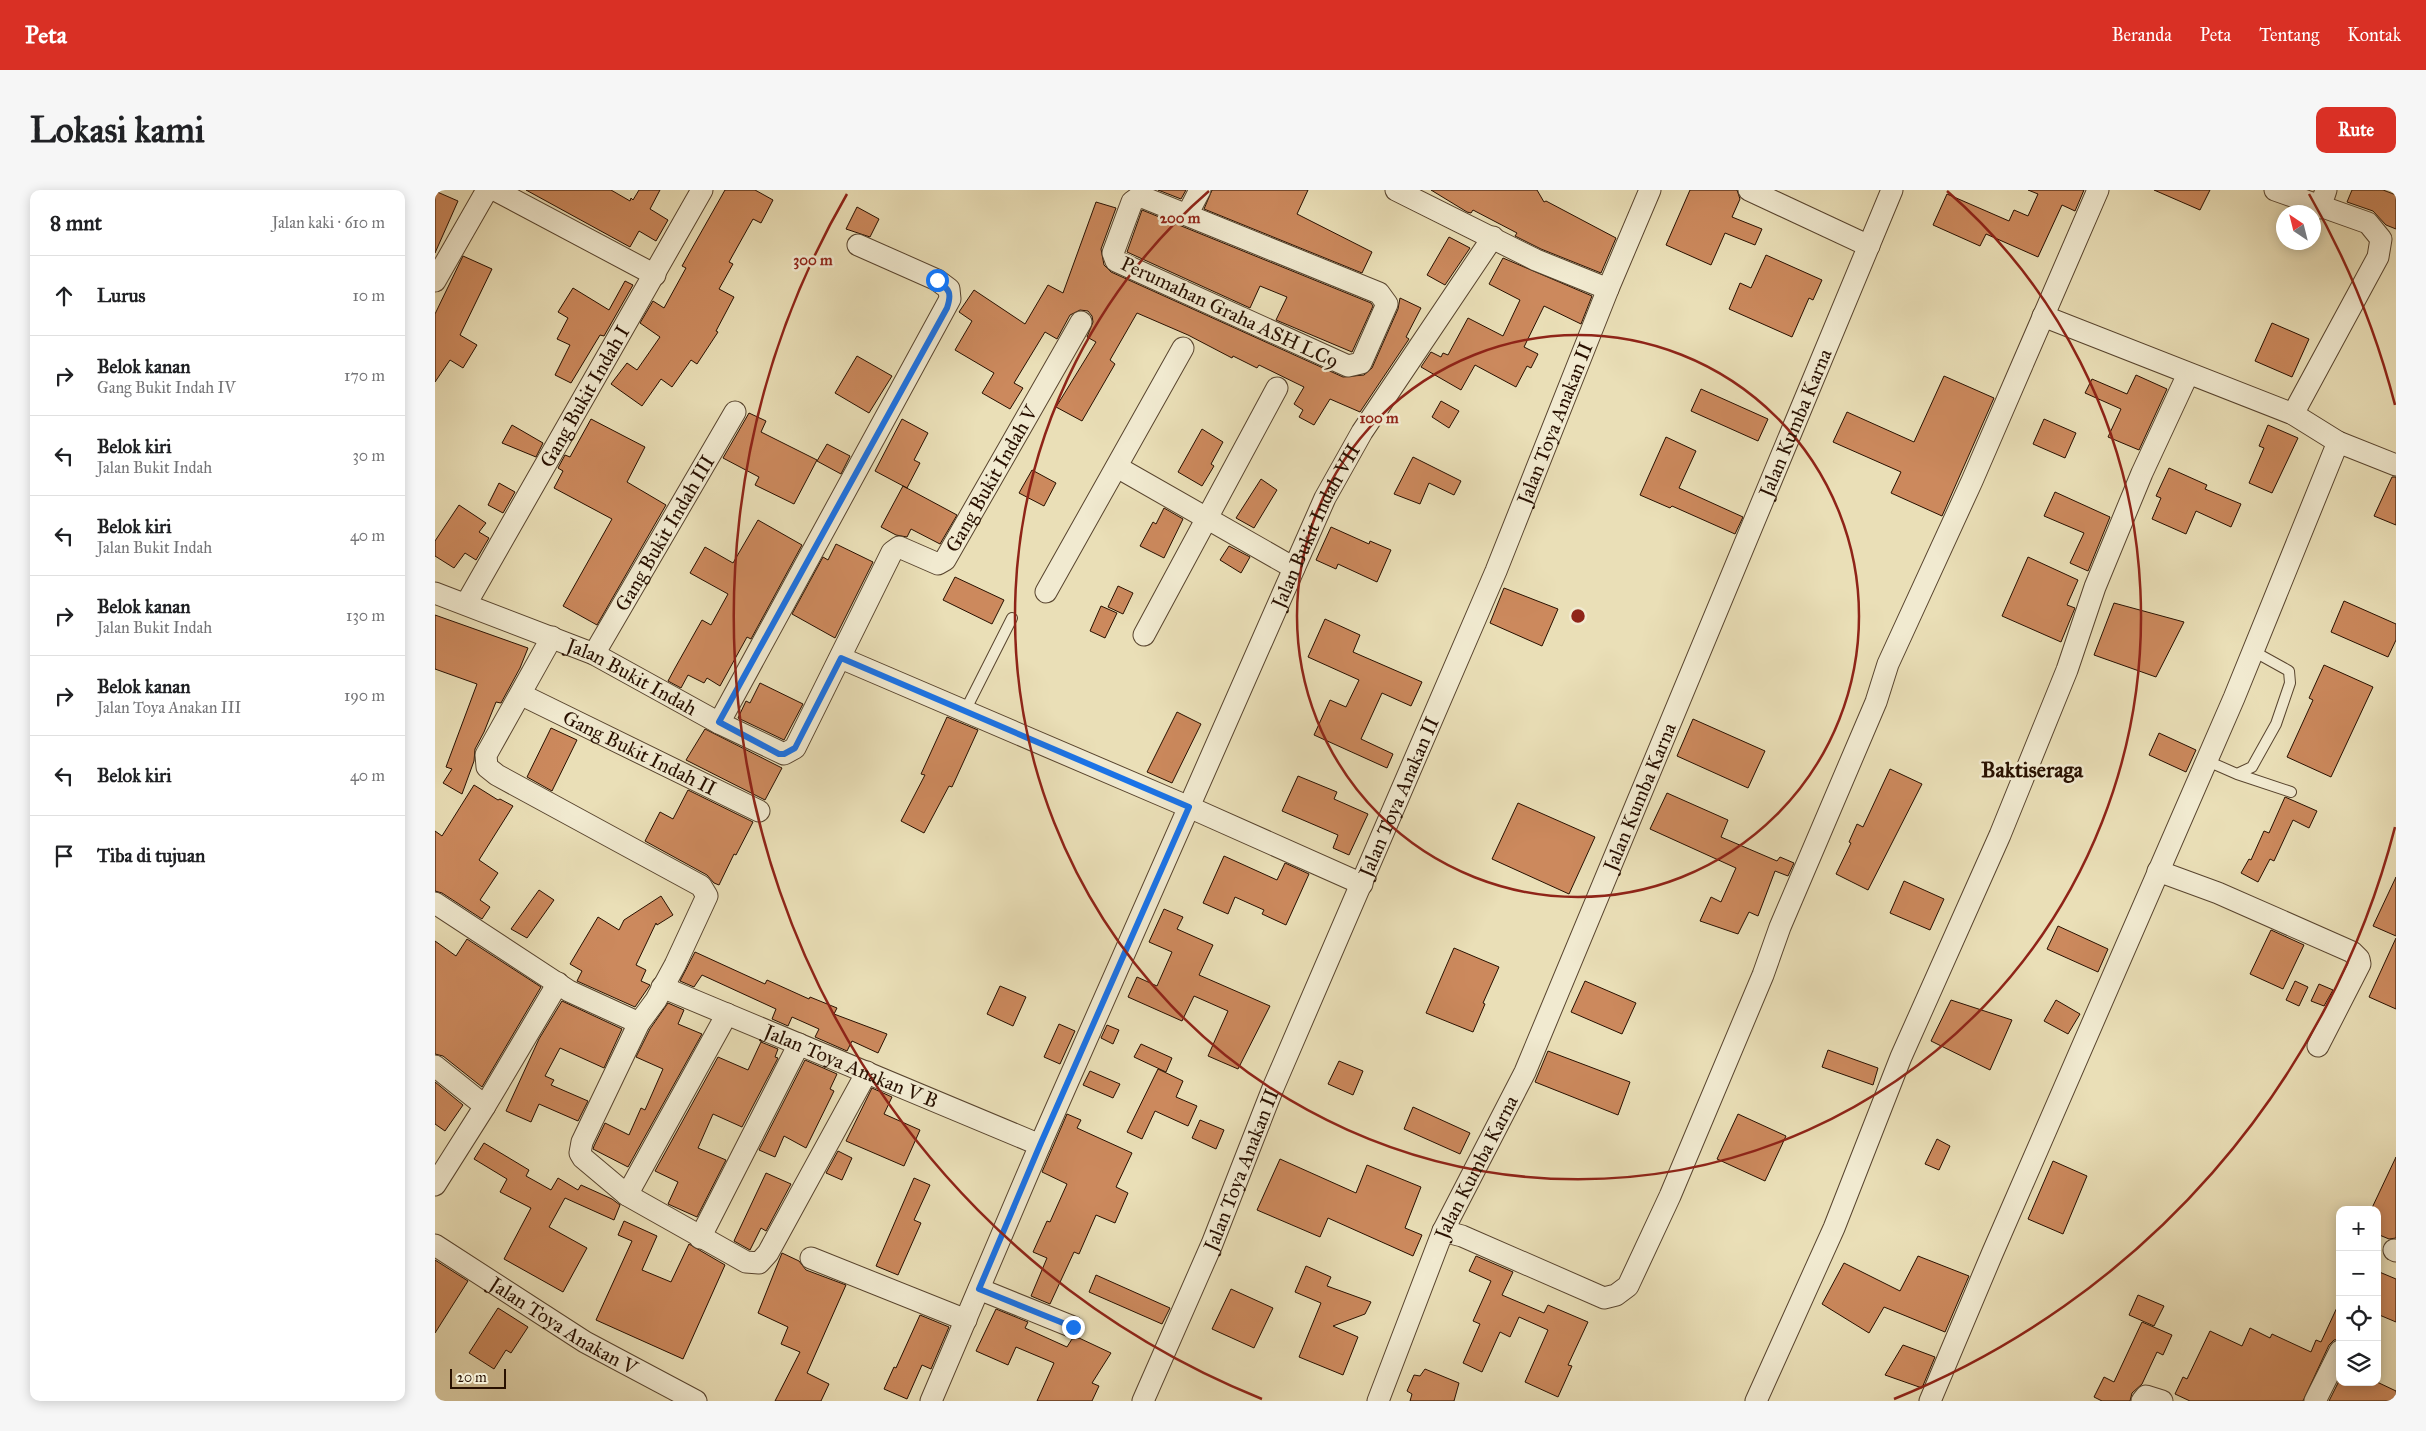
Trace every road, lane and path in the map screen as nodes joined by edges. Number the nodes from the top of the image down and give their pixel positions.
1 (487, 190) edge
2 (495, 190) edge
3 (702, 190) edge
4 (1200, 190) edge
5 (1395, 190) edge
6 (1650, 190) edge
7 (1749, 190) edge
8 (1892, 190) edge
9 (2098, 190) edge
10 (2275, 190) edge
11 (2323, 199) edge
12 (1188, 214) junction
13 (1493, 237) junction
14 (858, 245) dead end
15 (1869, 246) junction
16 (655, 275) junction
17 (435, 281) edge
18 (1608, 289) junction
19 (2043, 316) junction
20 (1081, 322) dead end
21 (1183, 348) dead end
22 (2188, 374) junction
23 (1277, 388) dead end
24 (735, 412) dead end
25 (2293, 414) junction
26 (2338, 442) junction
27 (2396, 465) edge
28 (1117, 467) junction
29 (1207, 519) junction
30 (1294, 568) junction
31 (1046, 592) dead end
32 (435, 593) edge
33 (466, 604) junction
34 (1012, 618) dead end
35 (1144, 635) dead end
36 (552, 637) junction
37 (2253, 651) junction
38 (594, 654) junction
39 (841, 658) junction
40 (522, 694) junction
41 (965, 710) junction
42 (719, 722) junction
43 (2205, 760) junction
44 (2237, 774) junction
45 (2291, 792) dead end
46 (1189, 807) junction
47 (759, 811) dead end
48 (2158, 871) junction
49 (1362, 884) junction
50 (435, 904) edge
51 (558, 983) junction
52 (663, 987) junction
53 (727, 1014) junction
54 (639, 1023) junction
55 (799, 1044) junction
56 (2318, 1046) dead end
57 (435, 1066) edge
58 (867, 1072) junction
59 (485, 1106) junction
60 (1040, 1145) junction
61 (435, 1184) edge
62 (627, 1195) junction
63 (1443, 1231) junction
64 (700, 1238) junction
65 (435, 1244) edge
66 (811, 1258) dead end
67 (979, 1289) junction
68 (966, 1320) junction
69 (1073, 1327) dead end
70 (2336, 1359) edge
71 (696, 1401) edge
72 (931, 1401) edge
73 (1143, 1401) edge
74 (1378, 1401) edge
75 (1756, 1401) edge
76 (1930, 1401) edge
77 (2142, 1401) edge
78 (2162, 1401) edge
79 (2315, 1401) edge

1 - 17 street
2 - 16 street
3 - 16 street, Gang Bukit Indah I
4 - 12 street
5 - 13 street
6 - 18 street, Jalan Toya Anakan II
7 - 15 street
8 - 15 street, Jalan Kumba Karna
9 - 19 street
10 - 11 street
11 - 25 street
12 - 12 street, Perumahan Graha ASH LC9
13 - 18 street
13 - 30 street, Jalan Bukit Indah VII
14 - 42 street
15 - 63 street, Jalan Kumba Karna
16 - 33 street, Gang Bukit Indah I
18 - 49 street, Jalan Toya Anakan II
19 - 22 street
19 - 63 street
20 - 39 street, Gang Bukit Indah V
21 - 28 street
22 - 25 street
22 - 75 street
23 - 29 street
24 - 38 street, Gang Bukit Indah III
25 - 26 street
26 - 27 street
26 - 37 street
28 - 29 street
28 - 31 street
29 - 30 street
29 - 35 street
30 - 46 street, Jalan Bukit Indah VII
32 - 33 street, Jalan Bukit Indah
33 - 36 street, Jalan Bukit Indah
34 - 41 lane
36 - 38 street, Jalan Bukit Indah
36 - 40 street
37 - 43 street
37 - 44 lane
38 - 42 street, Jalan Bukit Indah
39 - 41 street
39 - 42 street, Jalan Bukit Indah
40 - 47 street, Gang Bukit Indah II
40 - 52 street
41 - 46 street
43 - 44 lane
43 - 48 street
44 - 45 lane
46 - 49 street
46 - 60 street, Jalan Bukit Indah VII
48 - 56 street
48 - 76 street
49 - 73 street, Jalan Toya Anakan II
50 - 51 street
51 - 54 street
51 - 59 street
52 - 53 street, Jalan Toya Anakan V B
52 - 54 street
53 - 55 street, Jalan Toya Anakan V B
53 - 62 street
54 - 62 street
55 - 58 street, Jalan Toya Anakan V B
55 - 64 street
57 - 59 street
58 - 60 street, Jalan Toya Anakan V B
58 - 64 street
59 - 61 street
60 - 67 street, Jalan Bukit Indah VII
62 - 64 street
63 - 74 street, Jalan Kumba Karna
65 - 71 street, Jalan Toya Anakan V
66 - 68 street
67 - 68 street, Jalan Bukit Indah VII
67 - 69 street
68 - 72 street, Jalan Bukit Indah VII
70 - 79 street
77 - 78 street

